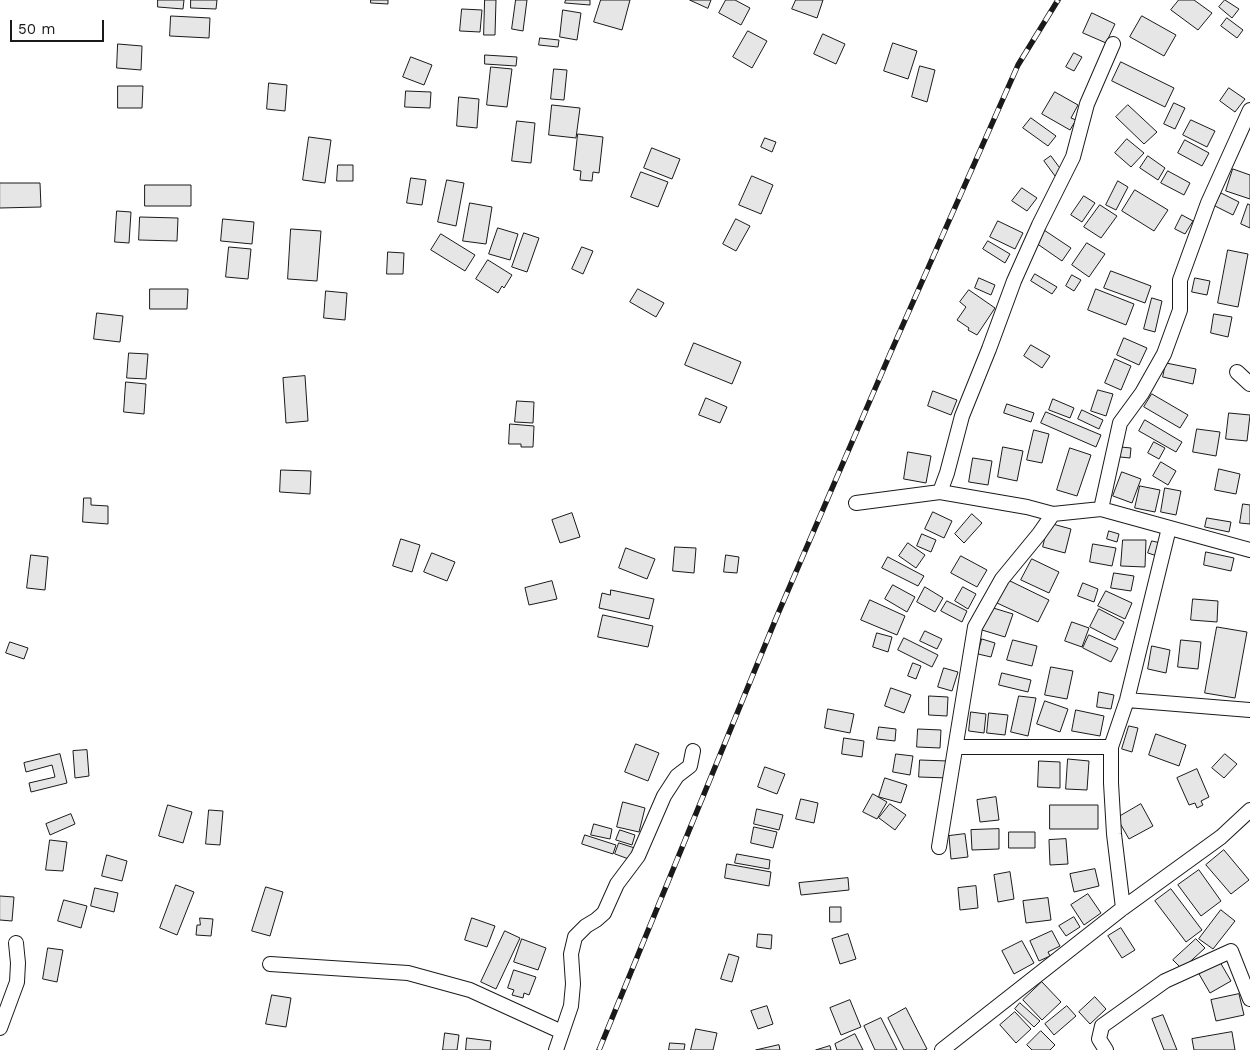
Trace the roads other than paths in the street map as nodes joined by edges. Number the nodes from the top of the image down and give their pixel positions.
1 (1113, 44) dead end
2 (1250, 110) edge
3 (1238, 372) dead end
4 (1250, 384) edge
5 (940, 492) junction
6 (856, 503) dead end
7 (1101, 509) junction
8 (1053, 514) junction
9 (1169, 528) junction
10 (1250, 550) edge
11 (1127, 700) junction
12 (1250, 710) edge
13 (1112, 747) junction
14 (956, 748) junction
15 (693, 751) dead end
16 (1250, 810) edge
17 (939, 847) dead end
18 (1123, 908) junction
19 (16, 943) dead end
20 (270, 964) dead end
21 (1250, 999) edge
22 (0, 1028) edge
23 (562, 1032) junction
24 (556, 1050) edge
25 (942, 1050) edge
26 (1106, 1050) edge

1 - 5 street
2 - 7 street
3 - 4 street
5 - 6 street
5 - 8 street
7 - 8 street
7 - 9 street
8 - 14 street
9 - 10 street
9 - 11 street
11 - 12 street
11 - 13 street
13 - 14 street
13 - 18 street
14 - 17 street
15 - 23 street
16 - 18 street
18 - 25 street
19 - 22 street
20 - 23 street
21 - 26 street
23 - 24 street

